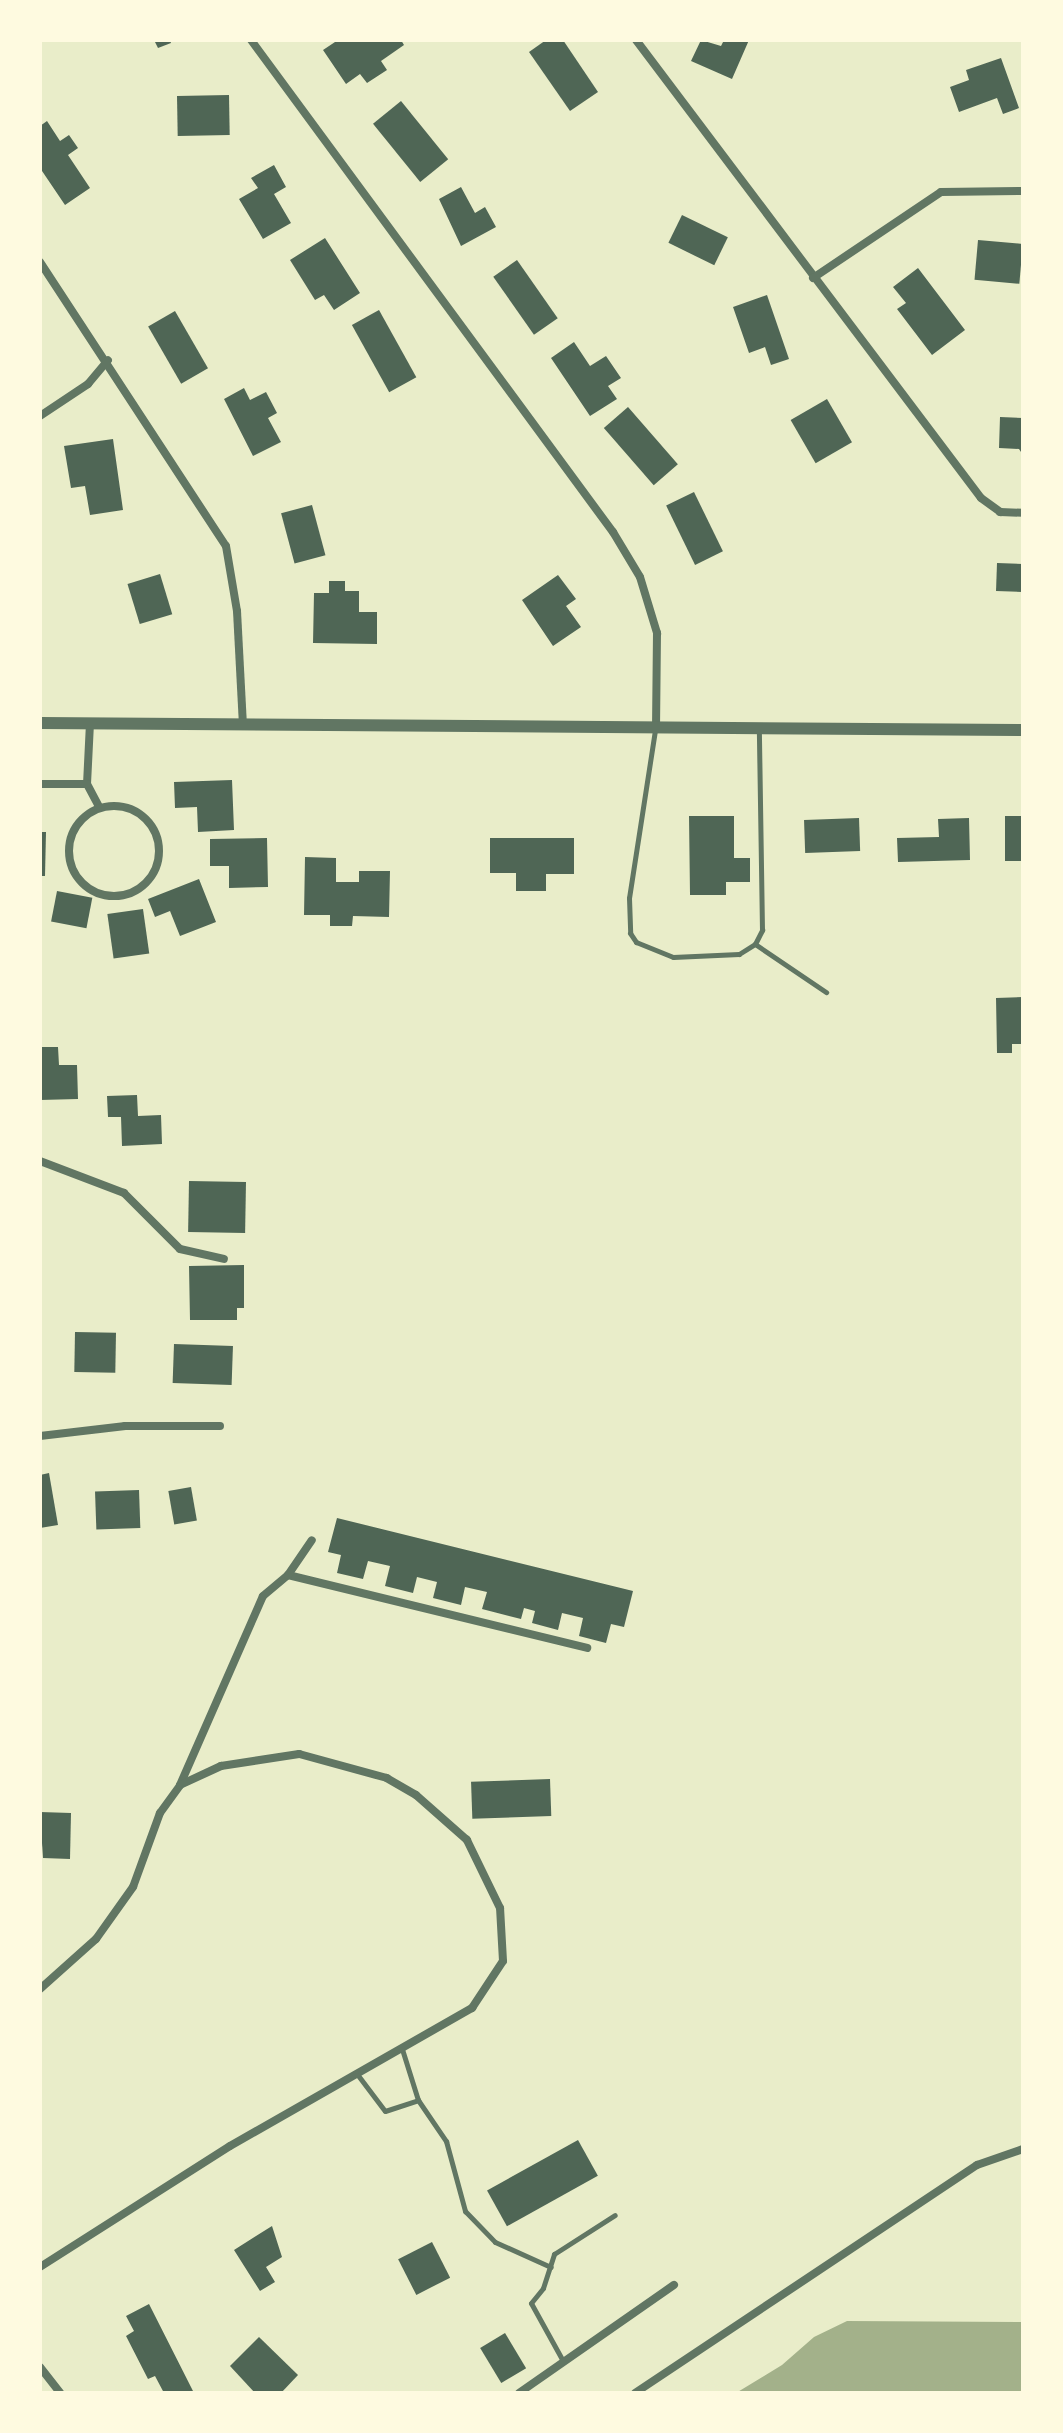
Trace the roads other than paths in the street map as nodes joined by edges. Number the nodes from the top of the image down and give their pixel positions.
1 (251, 40) edge
2 (636, 40) edge
3 (1023, 191) edge
4 (40, 262) edge
5 (813, 278) junction
6 (108, 360) junction
7 (40, 416) edge
8 (1023, 513) edge
9 (40, 723) edge
10 (90, 723) junction
11 (243, 725) junction
12 (656, 727) junction
13 (759, 728) junction
14 (1023, 730) edge
15 (40, 784) edge
16 (87, 784) junction
17 (100, 808) junction
18 (755, 944) junction
19 (826, 992) dead end
20 (40, 1161) edge
21 (224, 1259) dead end
22 (220, 1426) dead end
23 (40, 1436) edge
24 (312, 1540) dead end
25 (288, 1575) junction
26 (587, 1648) dead end
27 (180, 1785) junction
28 (40, 1989) edge
29 (401, 2048) junction
30 (357, 2073) junction
31 (418, 2100) junction
32 (1023, 2149) edge
33 (615, 2215) dead end
34 (40, 2267) edge
35 (551, 2267) junction
36 (674, 2285) dead end
37 (564, 2362) junction
38 (40, 2367) edge
39 (60, 2393) edge
40 (519, 2393) edge
41 (635, 2393) edge

1 - 12 street
2 - 5 street
3 - 5 street
4 - 6 street
5 - 8 street
6 - 7 street
6 - 11 street
9 - 10 street
10 - 11 street
10 - 16 street
11 - 12 street
12 - 13 street
12 - 18 lane
13 - 14 street
13 - 18 lane
15 - 16 street
16 - 17 street
17 - 17 street
18 - 19 lane
20 - 21 street
22 - 23 street
24 - 25 street
25 - 26 street
25 - 27 street
27 - 28 street
27 - 29 street
29 - 30 street
29 - 31 lane
30 - 31 lane
30 - 34 street
31 - 35 lane
32 - 41 street
33 - 35 lane
35 - 37 lane
36 - 37 street
37 - 40 street
38 - 39 street

